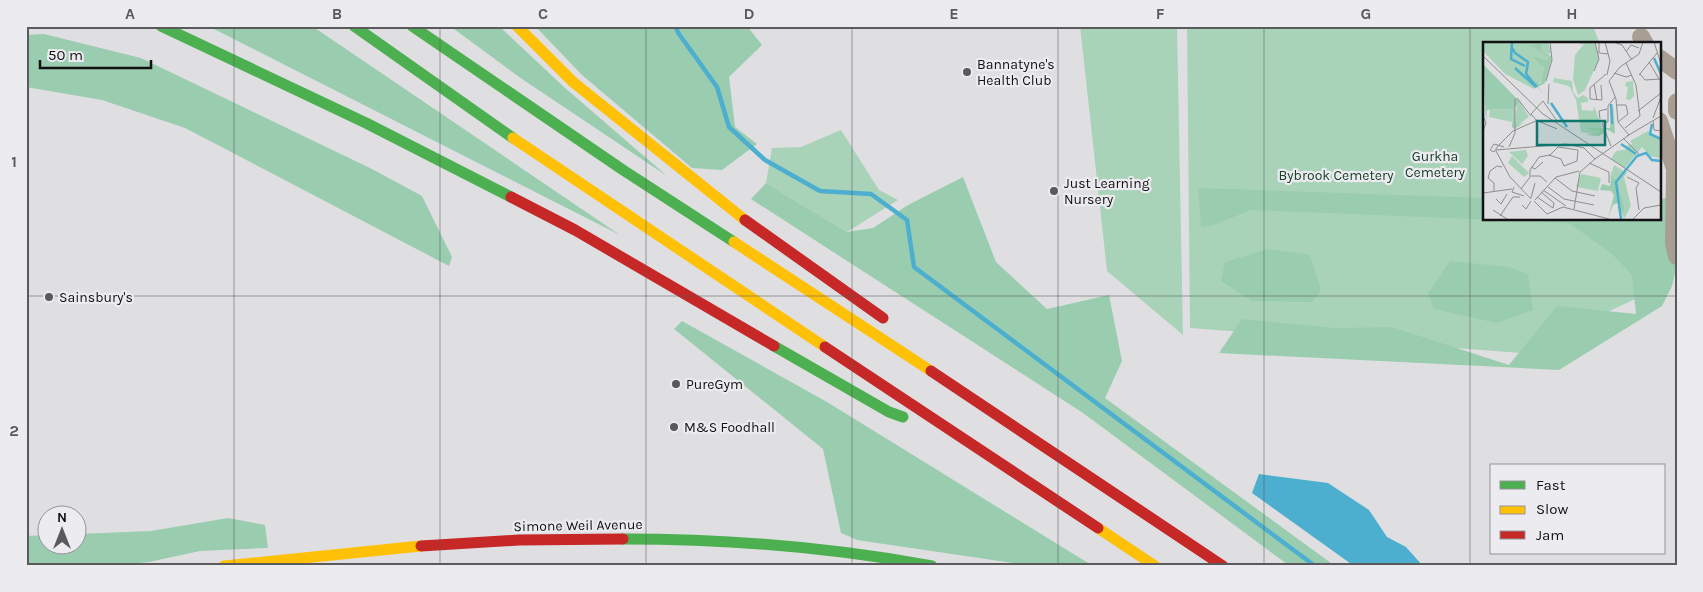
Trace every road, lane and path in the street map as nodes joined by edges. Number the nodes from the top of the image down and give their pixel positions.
1 (161, 26) edge
2 (354, 26) edge
3 (412, 26) edge
4 (517, 26) edge
5 (1660, 59) edge
6 (1677, 71) edge
7 (1677, 102) edge
8 (1677, 112) edge
9 (1660, 124) edge
10 (1677, 256) edge
11 (891, 324) dead end
12 (961, 377) dead end
13 (993, 412) junction
14 (952, 433) junction
15 (224, 566) edge
16 (932, 566) edge
17 (1156, 566) edge
18 (1223, 566) edge

1 - 14 highway
2 - 14 highway
3 - 13 highway
4 - 11 highway
5 - 6 street
7 - 8 street
9 - 10 street
12 - 13 highway
13 - 18 highway
14 - 17 highway
15 - 16 highway, Simone Weil Avenue

